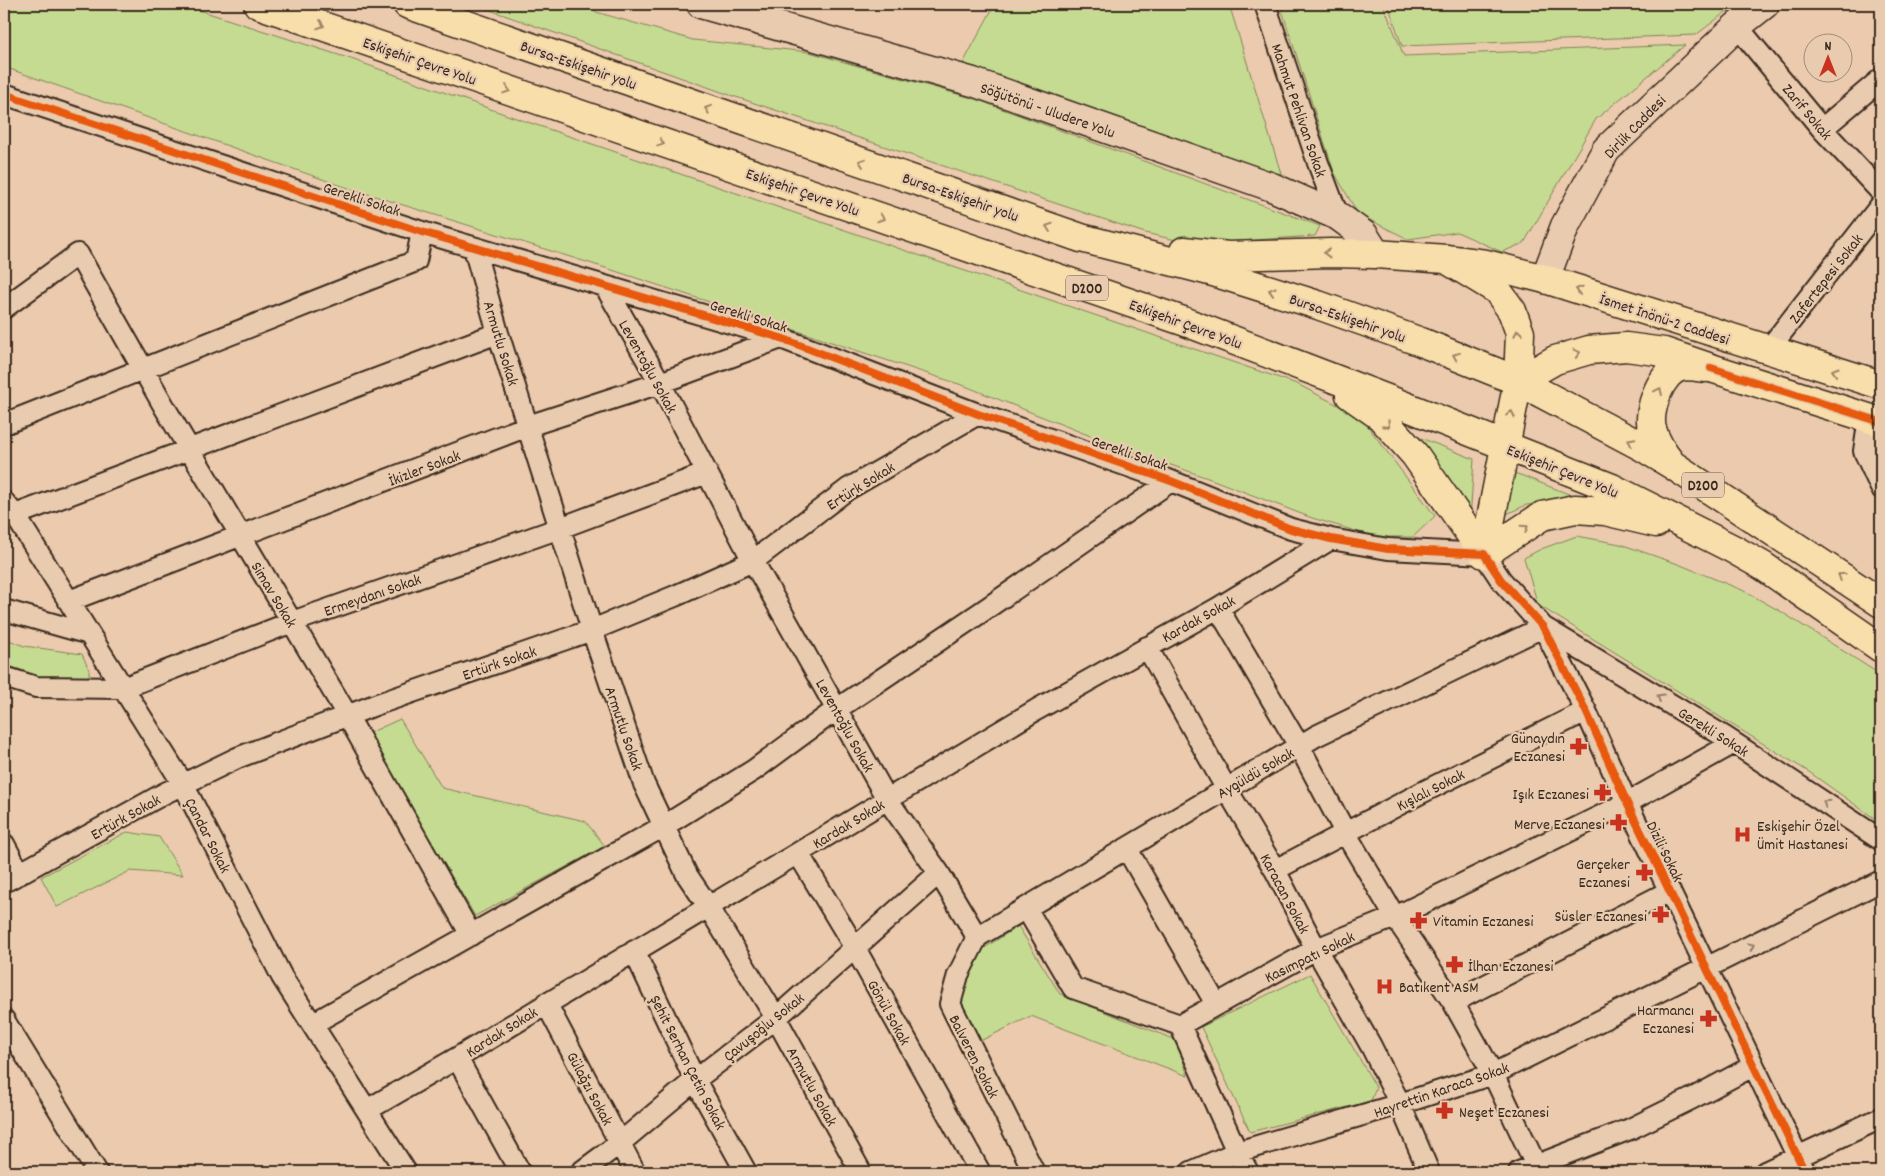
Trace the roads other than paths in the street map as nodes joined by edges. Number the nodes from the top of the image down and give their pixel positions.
1 (258, 4) edge
2 (407, 4) edge
3 (701, 4) edge
4 (1264, 4) edge
5 (1765, 4) edge
6 (1737, 26) junction
7 (1881, 79) edge
8 (4, 94) edge
9 (1822, 129) junction
10 (1881, 192) edge
11 (1881, 204) edge
12 (1338, 216) junction
13 (422, 232) junction
14 (1081, 238) junction
15 (474, 248) junction
16 (1376, 254) junction
17 (1446, 259) junction
18 (1545, 280) junction
19 (604, 286) junction
20 (4, 308) edge
21 (498, 333) junction
22 (781, 338) junction
23 (1768, 350) junction
24 (143, 368) junction
25 (1711, 368) junction
26 (1321, 373) junction
27 (1879, 379) edge
28 (1518, 381) junction
29 (660, 383) junction
30 (978, 414) junction
31 (1875, 420) edge
32 (4, 424) edge
33 (528, 426) junction
34 (1504, 447) junction
35 (190, 450) junction
36 (1674, 466) junction
37 (707, 473) junction
38 (1171, 480) junction
39 (1881, 488) edge
40 (10, 508) edge
41 (560, 528) junction
42 (241, 537) junction
43 (1331, 539) junction
44 (1733, 549) junction
45 (1484, 554) junction
46 (753, 561) junction
47 (69, 601) junction
48 (1881, 603) edge
49 (1218, 608) junction
50 (4, 610) edge
51 (292, 622) junction
52 (1543, 627) junction
53 (592, 630) junction
54 (89, 634) junction
55 (1147, 646) junction
56 (1881, 648) edge
57 (4, 677) edge
58 (123, 688) junction
59 (836, 709) junction
60 (1586, 711) junction
61 (347, 716) junction
62 (1734, 743) junction
63 (1299, 746) junction
64 (183, 784) junction
65 (1226, 788) junction
66 (887, 799) junction
67 (1627, 803) junction
68 (664, 826) junction
69 (1346, 834) junction
70 (1881, 840) edge
71 (4, 844) edge
72 (1127, 849) junction
73 (798, 853) junction
74 (1275, 870) junction
75 (939, 873) junction
76 (12, 878) edge
77 (1881, 880) edge
78 (1670, 891) junction
79 (708, 906) junction
80 (1026, 908) junction
81 (1395, 916) junction
82 (471, 935) junction
83 (977, 937) junction
84 (855, 948) junction
85 (1316, 949) junction
86 (634, 951) junction
87 (1707, 967) junction
88 (1453, 1002) junction
89 (546, 1003) junction
90 (1216, 1004) junction
91 (776, 1018) junction
92 (4, 1020) edge
93 (312, 1024) junction
94 (1180, 1025) junction
95 (457, 1058) junction
96 (1753, 1066) junction
97 (1493, 1074) junction
98 (695, 1080) junction
99 (1400, 1104) junction
100 (367, 1110) junction
101 (1881, 1118) edge
102 (620, 1143) junction
103 (1237, 1152) junction
104 (1801, 1164) edge
105 (1531, 1170) edge
106 (96, 1172) edge
107 (406, 1172) edge
108 (520, 1172) edge
109 (581, 1172) edge
110 (635, 1172) edge
111 (746, 1172) edge
112 (861, 1172) edge
113 (980, 1172) edge
114 (1034, 1172) edge
115 (1191, 1172) edge
116 (1248, 1172) edge
117 (1429, 1172) edge
118 (1764, 1172) edge

1 -> 26 main road, Eskişehir Çevre Yolu / D200
14 -> 2 main road, Bursa-Eskişehir yolu / D200
3 - 12 street, Söğütönü - Uludere Yolu
4 - 12 street, Mahmut Pehlivan Sokak
5 - 6 street, Dirlik Caddesi
6 - 9 street, Zarif Sokak
6 - 18 street, Dirlik Caddesi
7 - 9 street
8 - 13 street, Gerekli Sokak
9 - 10 street, Zarif Sokak
11 - 23 street, Zafertepesi Sokak
12 - 16 street, Söğütönü - Uludere Yolu
13 - 15 street, Gerekli Sokak
13 - 24 street
16 -> 14 main road, İsmet İnönü-2 Caddesi
28 -> 14 main road, Bursa-Eskişehir yolu / D200
15 - 19 street, Gerekli Sokak
15 - 21 street, Armutlu Sokak
16 - 17 main road, İsmet İnönü-2 Caddesi
17 - 18 main road, İsmet İnönü-2 Caddesi
28 -> 17 main road
23 -> 18 main road, İsmet İnönü-2 Caddesi
19 - 22 street, Gerekli Sokak
19 - 29 street, Leventoğlu Sokak
20 - 24 street, Simav Sokak
21 - 33 street, Armutlu Sokak
21 - 35 street
22 - 29 street, İkizler Sokak
22 - 30 street, Gerekli Sokak
27 -> 23 main road, İsmet İnönü-2 Caddesi
24 - 32 street
24 - 35 street, Simav Sokak
28 -> 25 main road
25 - 31 main road, İsmet İnönü-2 Caddesi
36 -> 25 main road
26 - 34 main road, Eskişehir Çevre Yolu / D200
26 -> 45 main road
34 -> 28 main road
36 -> 28 main road, D200
29 - 33 street, İkizler Sokak
29 - 37 street, Leventoğlu Sokak
30 - 38 street, Gerekli Sokak
30 - 46 street, Ertürk Sokak
31 - 39 street
33 - 41 street, Armutlu Sokak
33 - 42 street, İkizler Sokak
34 - 44 main road, Eskişehir Çevre Yolu / D200
34 - 45 main road
35 - 40 street
35 - 42 street, Simav Sokak
48 -> 36 main road, D200
37 - 41 street, Ermeydanı Sokak
37 - 46 street, Leventoğlu Sokak
38 - 43 street, Gerekli Sokak
38 - 59 street
40 - 47 street, Çandar Sokak
41 - 51 street, Ermeydanı Sokak
41 - 53 street, Armutlu Sokak
42 - 47 street, İkizler Sokak
42 - 51 street, Simav Sokak
43 - 45 street, Gerekli Sokak
43 - 49 street, Kardak Sokak
45 -> 44 main road
44 - 56 main road, Eskişehir Çevre Yolu / D200
45 - 52 street, Dizili Sokak
46 - 53 street, Ertürk Sokak
46 - 59 street, Leventoğlu Sokak
47 - 54 street, Çandar Sokak
49 - 55 street, Kardak Sokak
49 - 63 street
50 - 54 street
51 - 58 street, Ermeydanı Sokak
51 - 61 street, Simav Sokak
52 - 60 street, Dizili Sokak
62 -> 52 street, Gerekli Sokak
52 - 63 street, Aygüldü Sokak
53 - 61 street, Ertürk Sokak
53 - 68 street, Armutlu Sokak
54 - 58 street, Çandar Sokak
55 - 65 street, Karacan Sokak
55 - 66 street, Kardak Sokak
57 - 58 street, Ermeydanı Sokak
58 - 64 street, Çandar Sokak
59 - 66 street, Leventoğlu Sokak
59 - 68 street
60 - 67 street, Dizili Sokak
60 - 69 street, Kışlalı Sokak
61 - 64 street, Ertürk Sokak
61 - 82 street, Simav Sokak
62 - 67 street, Kasımpatı Sokak
70 -> 62 street, Gerekli Sokak
63 - 65 street, Aygüldü Sokak
63 - 69 street
64 - 76 street, Ertürk Sokak
64 - 93 street, Çandar Sokak
65 - 72 street, Aygüldü Sokak
65 - 74 street, Karacan Sokak
66 - 73 street, Kardak Sokak
66 - 75 street, Leventoğlu Sokak
67 - 78 street, Dizili Sokak
67 - 81 street, Kasımpatı Sokak
68 - 79 street, Armutlu Sokak
68 - 82 street
69 - 74 street, Kışlalı Sokak
69 - 81 street
71 - 76 street
72 - 80 street, Aygüldü Sokak
72 - 90 street
73 - 79 street, Kardak Sokak
73 - 84 street, Gönül Sokak
74 - 85 street, Karacan Sokak
75 - 83 street, Leventoğlu Sokak
75 - 84 street, Çavuşoğlu Sokak
87 -> 77 street, Hayrettin Karaca Sokak
78 - 87 street, Dizili Sokak
78 - 88 street
79 - 86 street, Kardak Sokak
79 - 91 street, Armutlu Sokak
80 - 83 street, Aygüldü Sokak
80 - 94 street
81 - 85 street, Kasımpatı Sokak
81 - 88 street
82 - 93 street
83 - 114 street, Balveren Sokak
84 - 91 street, Çavuşoğlu Sokak
84 - 113 street, Gönül Sokak
85 - 90 street, Kasımpatı Sokak
85 - 99 street, Karacan Sokak
86 - 89 street, Kardak Sokak
86 - 98 street, Şehit Serhan Çetin Sokak
87 - 96 street, Dizili Sokak
87 - 97 street, Hayrettin Karaca Sokak
88 - 97 street
89 - 95 street, Kardak Sokak
89 - 102 street, Gülağzı Sokak
90 - 94 street, Kasımpatı Sokak
91 - 98 street, Çavuşoğlu Sokak
91 - 112 street, Armutlu Sokak
92 - 106 street
93 - 100 street, Çandar Sokak
94 - 103 street
95 - 100 street, Kardak Sokak
95 - 108 street
96 - 104 street, Dizili Sokak
96 - 105 street
97 - 99 street, Hayrettin Karaca Sokak
97 - 105 street
98 - 102 street, Çavuşoğlu Sokak
98 - 111 street, Şehit Serhan Çetin Sokak
99 - 103 street, Hayrettin Karaca Sokak
99 - 117 street, Karacan Sokak
100 - 107 street, Çandar Sokak
101 - 104 street
102 - 109 street, Çavuşoğlu Sokak
102 - 110 street, Gülağzı Sokak
103 - 115 street, Hayrettin Karaca Sokak
103 - 116 street
104 - 118 street

